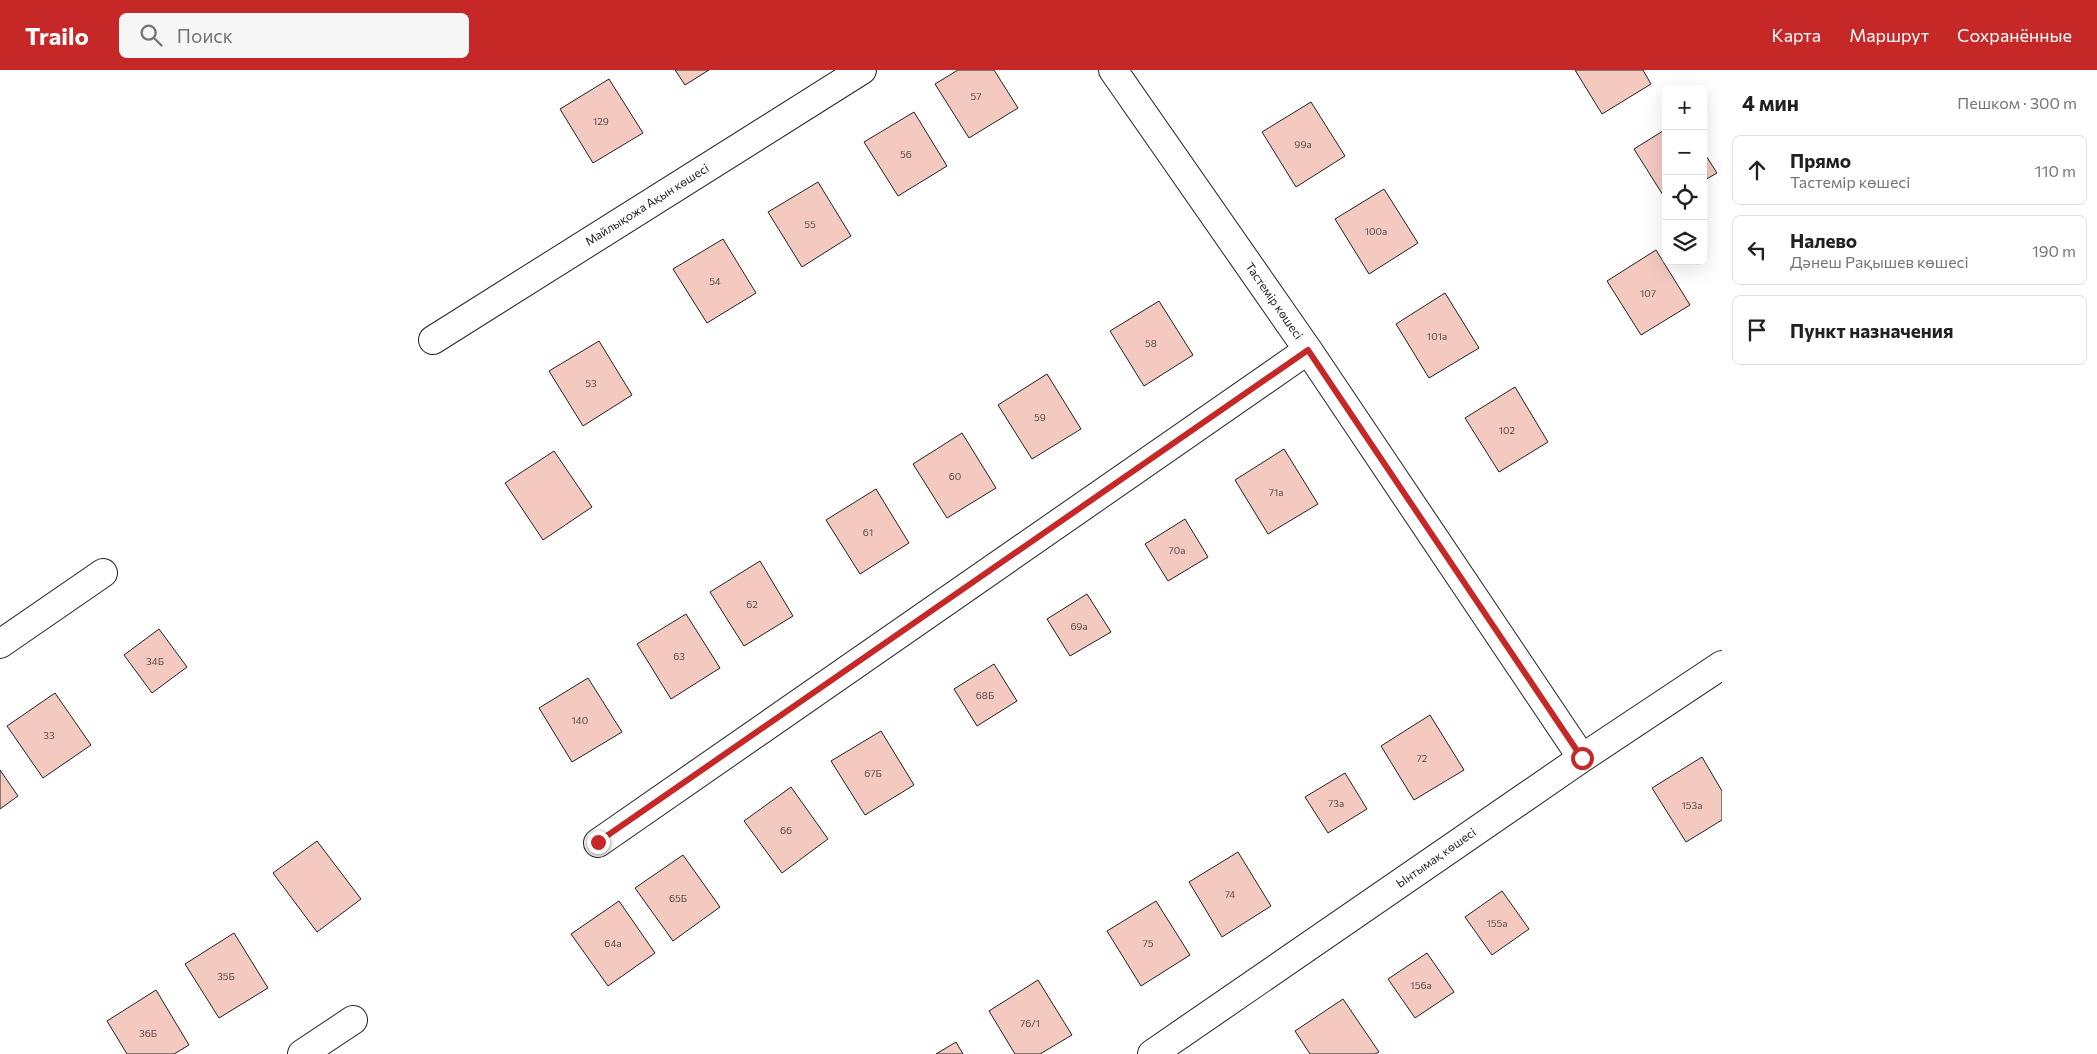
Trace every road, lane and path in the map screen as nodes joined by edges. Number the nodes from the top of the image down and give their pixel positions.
1 (862, 70) edge
2 (1113, 70) edge
3 (433, 340) dead end
4 (1308, 350) junction
5 (103, 573) dead end
6 (0, 644) edge
7 (1722, 666) edge
8 (1582, 758) junction
9 (598, 842) dead end
10 (353, 1020) dead end
11 (302, 1054) edge
12 (1152, 1054) edge

1 - 3 street, Майлықожа Ақын көшесі
2 - 4 street, Тастемір көшесі
4 - 8 street, Тастемір көшесі
4 - 9 street
5 - 6 street
7 - 8 street, Ынтымақ көшесі
8 - 12 street, Ынтымақ көшесі
10 - 11 street

